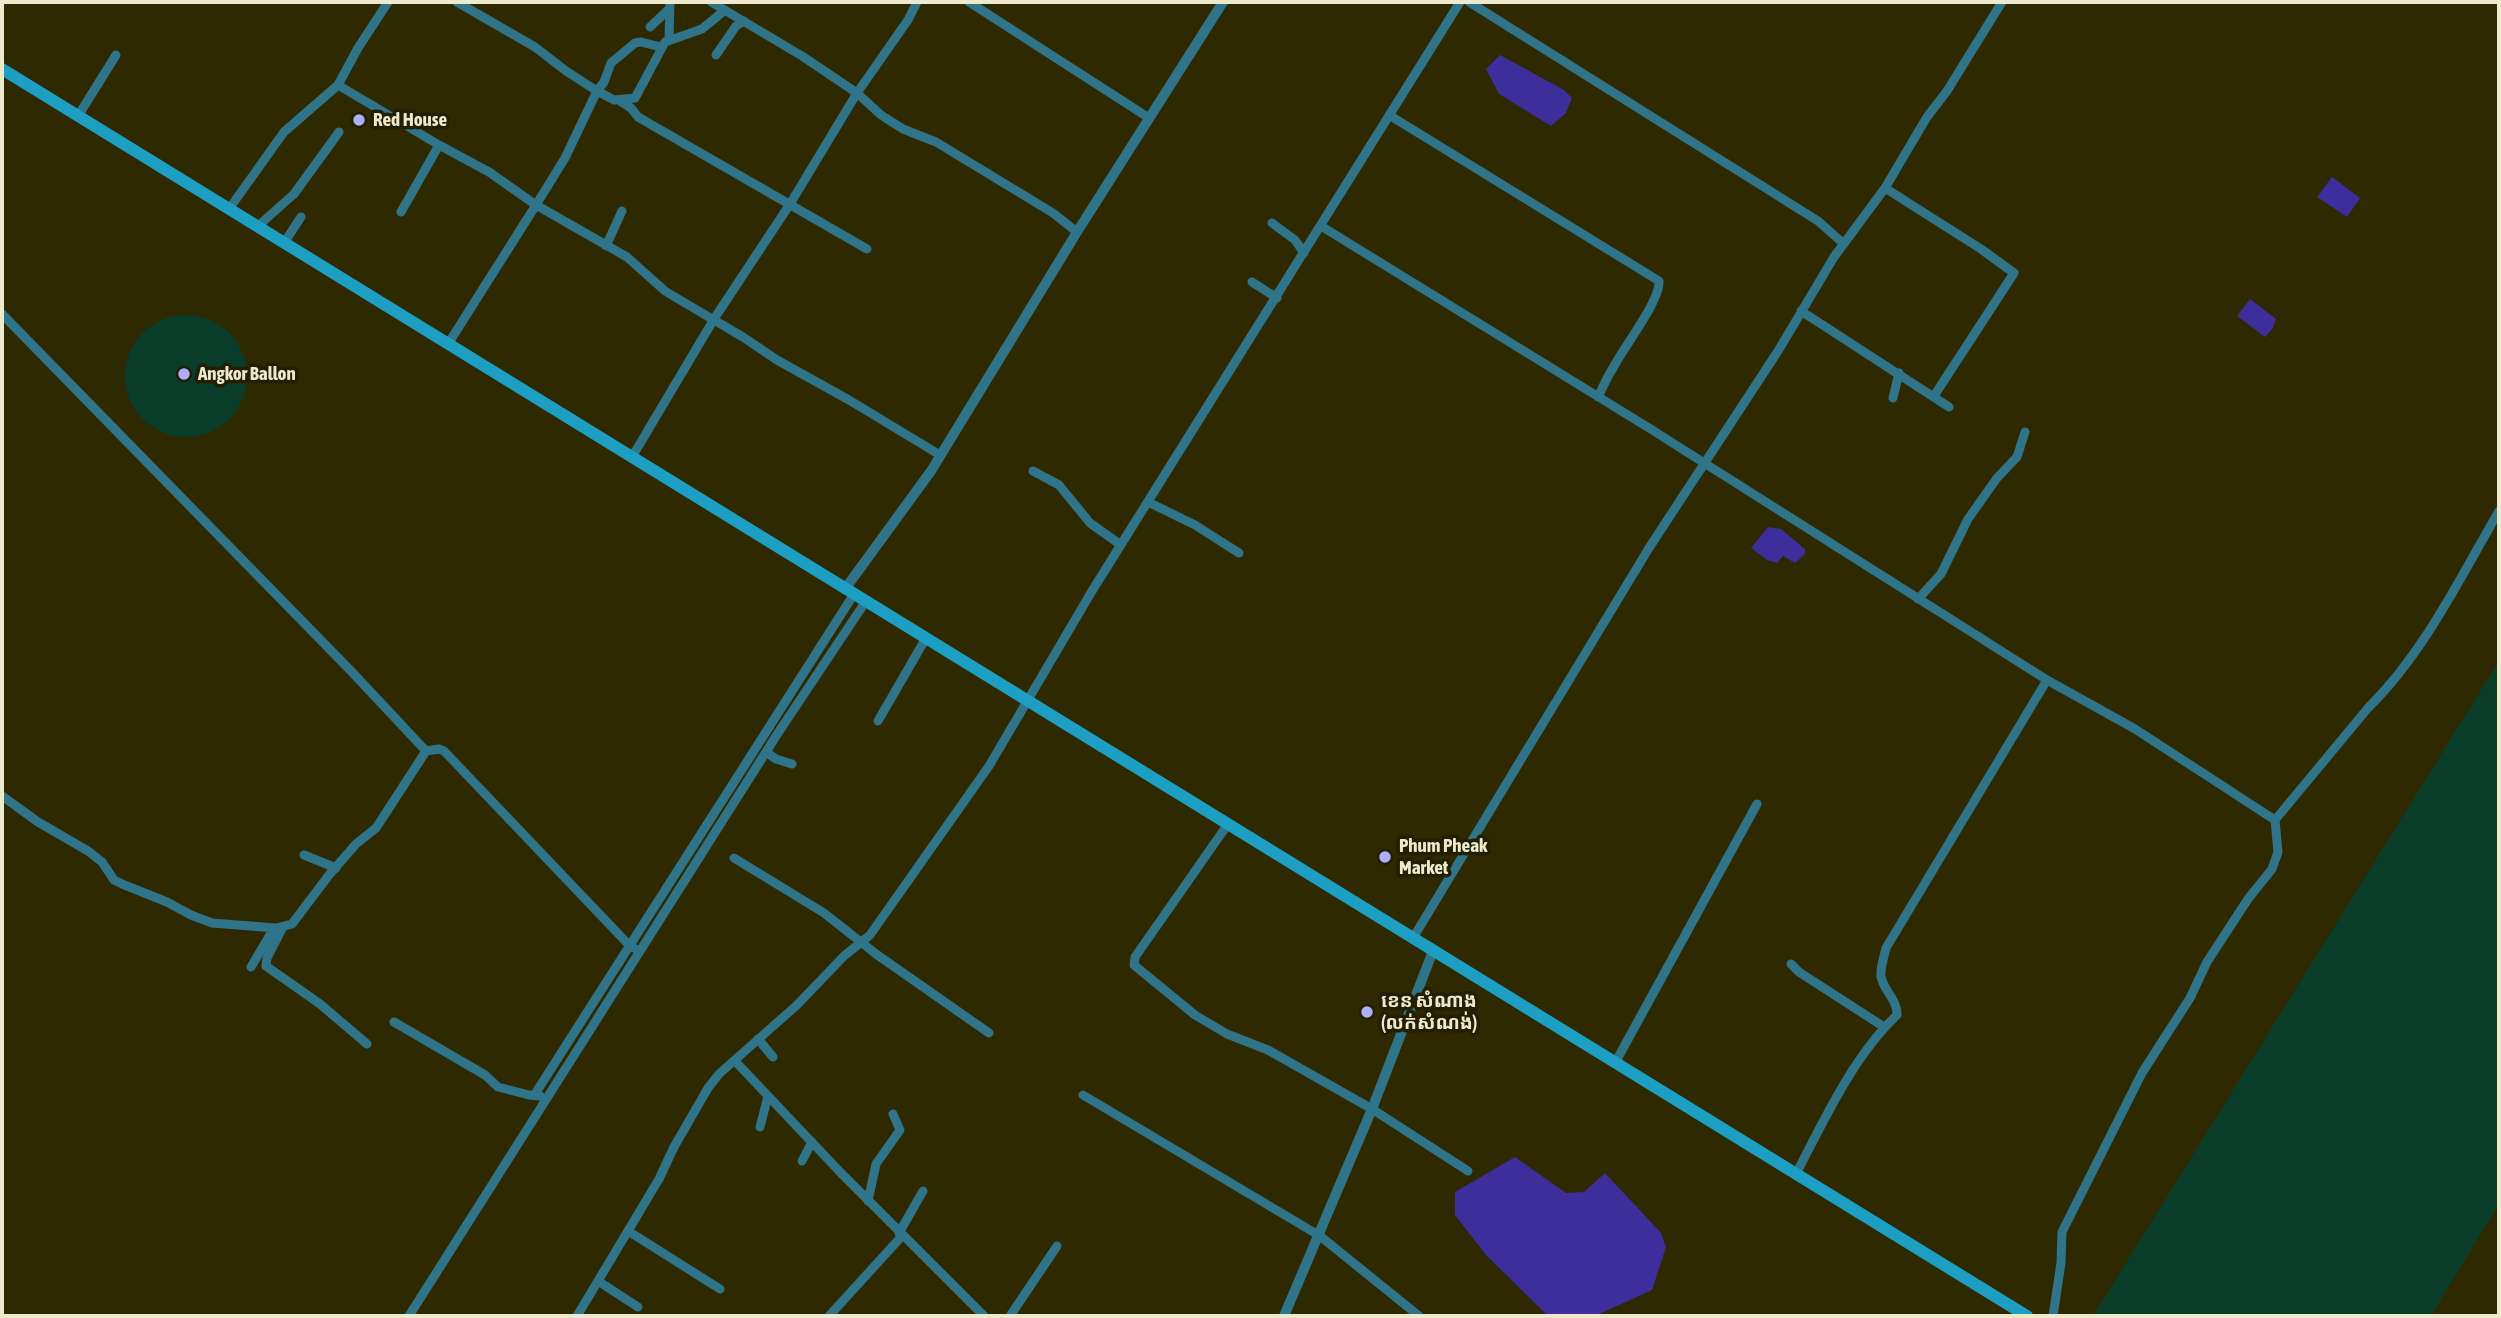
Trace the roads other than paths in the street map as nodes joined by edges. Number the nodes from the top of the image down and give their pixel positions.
1 (388, 2) edge
2 (457, 2) edge
3 (711, 2) edge
4 (917, 2) edge
5 (968, 2) edge
6 (1223, 2) edge
7 (1460, 2) edge
8 (1469, 2) edge
9 (2002, 2) edge
10 (669, 5) edge
11 (725, 10) junction
12 (744, 21) junction
13 (650, 27) dead end
14 (669, 39) junction
15 (661, 47) junction
16 (116, 55) dead end
17 (716, 55) dead end
18 (2, 69) edge
19 (338, 85) junction
20 (597, 91) junction
21 (857, 93) junction
22 (620, 101) junction
23 (1388, 115) junction
24 (78, 116) junction
25 (1149, 118) junction
26 (339, 132) dead end
27 (439, 145) junction
28 (1885, 188) junction
29 (790, 204) junction
30 (536, 205) junction
31 (229, 209) junction
32 (622, 211) dead end
33 (401, 212) dead end
34 (301, 217) dead end
35 (1272, 223) dead end
36 (258, 226) junction
37 (1321, 226) junction
38 (1077, 232) junction
39 (284, 243) junction
40 (1844, 244) junction
41 (606, 246) junction
42 (867, 249) dead end
43 (1304, 253) junction
44 (1252, 282) dead end
45 (1277, 298) junction
46 (1801, 311) junction
47 (2, 314) edge
48 (713, 319) junction
49 (448, 344) junction
50 (1899, 373) junction
51 (1934, 396) junction
52 (1598, 397) junction
53 (1893, 398) dead end
54 (1949, 407) dead end
55 (2025, 432) dead end
56 (940, 455) junction
57 (632, 457) junction
58 (1704, 464) junction
59 (1033, 471) dead end
60 (1149, 502) junction
61 (2499, 511) edge
62 (1121, 545) junction
63 (1239, 553) dead end
64 (850, 591) junction
65 (1918, 599) junction
66 (866, 601) junction
67 (926, 638) junction
68 (2047, 680) junction
69 (1027, 701) junction
70 (878, 720) dead end
71 (426, 751) junction
72 (766, 752) junction
73 (792, 764) dead end
74 (2, 796) edge
75 (1757, 804) dead end
76 (2275, 820) junction
77 (1228, 824) junction
78 (304, 855) dead end
79 (734, 858) dead end
80 (336, 868) junction
81 (278, 927) junction
82 (1413, 938) junction
83 (860, 942) junction
84 (634, 948) junction
85 (1433, 951) junction
86 (1791, 964) dead end
87 (251, 967) dead end
88 (394, 1022) dead end
89 (1884, 1027) junction
90 (989, 1033) dead end
91 (758, 1039) junction
92 (367, 1044) dead end
93 (774, 1057) dead end
94 (735, 1061) junction
95 (1615, 1063) junction
96 (1083, 1095) dead end
97 (541, 1096) junction
98 (768, 1096) junction
99 (1372, 1109) junction
100 (893, 1114) dead end
101 (760, 1127) dead end
102 (812, 1142) junction
103 (802, 1161) dead end
104 (1468, 1171) dead end
105 (1796, 1174) junction
106 (923, 1191) dead end
107 (868, 1201) junction
108 (628, 1231) junction
109 (900, 1234) junction
110 (1320, 1236) junction
111 (1057, 1246) dead end
112 (598, 1281) junction
113 (720, 1289) dead end
114 (638, 1307) dead end
115 (409, 1316) edge
116 (577, 1316) edge
117 (829, 1316) edge
118 (984, 1316) edge
119 (1010, 1316) edge
120 (1284, 1316) edge
121 (1419, 1316) edge
122 (2027, 1316) edge
123 (2053, 1316) edge

1 - 19 street
2 - 20 street
3 - 11 street
4 - 21 street
5 - 25 street
6 - 25 street
7 - 23 street
8 - 40 street
9 - 28 street
10 - 13 street
10 - 14 street
11 - 12 street
11 - 14 street
12 - 17 street
12 - 21 street
14 - 15 street
15 - 20 street
15 - 22 street
16 - 24 street
18 - 24 main road
19 - 27 street
19 - 31 street
20 - 22 street
20 - 30 street
21 - 29 street
21 - 38 street
22 - 29 street
23 - 37 street
23 - 52 street
24 - 31 main road
25 - 38 street
26 - 36 street
27 - 30 street
27 - 33 street
28 - 40 street
28 - 51 street
29 - 42 street
29 - 48 street
30 - 41 street
30 - 49 street
31 - 36 main road
32 - 41 street
34 - 39 street
35 - 43 street
36 - 39 main road
37 - 43 street
37 - 52 street
38 - 56 street
39 - 49 main road
40 - 46 street
41 - 48 street
43 - 45 street
44 - 45 street
45 - 60 street
46 - 50 street
46 - 58 street
47 - 71 street
48 - 56 street
48 - 57 street
49 - 57 main road
50 - 51 street
50 - 53 street
51 - 54 street
52 - 58 street
55 - 65 street
56 - 64 street
57 - 64 main road
58 - 65 street
58 - 82 street
59 - 62 street
60 - 62 street
60 - 63 street
61 - 76 street
62 - 69 street
64 - 66 main road
64 - 84 street
65 - 68 street
66 - 67 main road
66 - 72 street
67 - 69 main road
67 - 70 street
68 - 76 street
68 - 89 street
69 - 77 main road
69 - 83 street
71 - 80 street
71 - 84 street
72 - 73 street
72 - 84 street
74 - 81 street
75 - 95 street
76 - 123 street
77 - 82 main road
77 - 99 street
78 - 80 street
79 - 83 street
80 - 81 street
81 - 87 street
81 - 92 street
82 - 85 main road
83 - 90 street
83 - 91 street
84 - 97 street
85 - 95 main road
85 - 99 street
86 - 89 street
88 - 97 street
89 - 105 street
91 - 93 street
91 - 94 street
94 - 98 street
94 - 108 street
95 - 105 main road
96 - 110 street
97 - 115 street
98 - 101 street
98 - 102 street
99 - 104 street
99 - 110 street
100 - 107 street
102 - 103 street
102 - 107 street
105 - 122 main road
106 - 109 street
107 - 109 street
108 - 112 street
108 - 113 street
109 - 117 street
109 - 118 street
110 - 120 street
110 - 121 street
111 - 119 street
112 - 114 street
112 - 116 street

